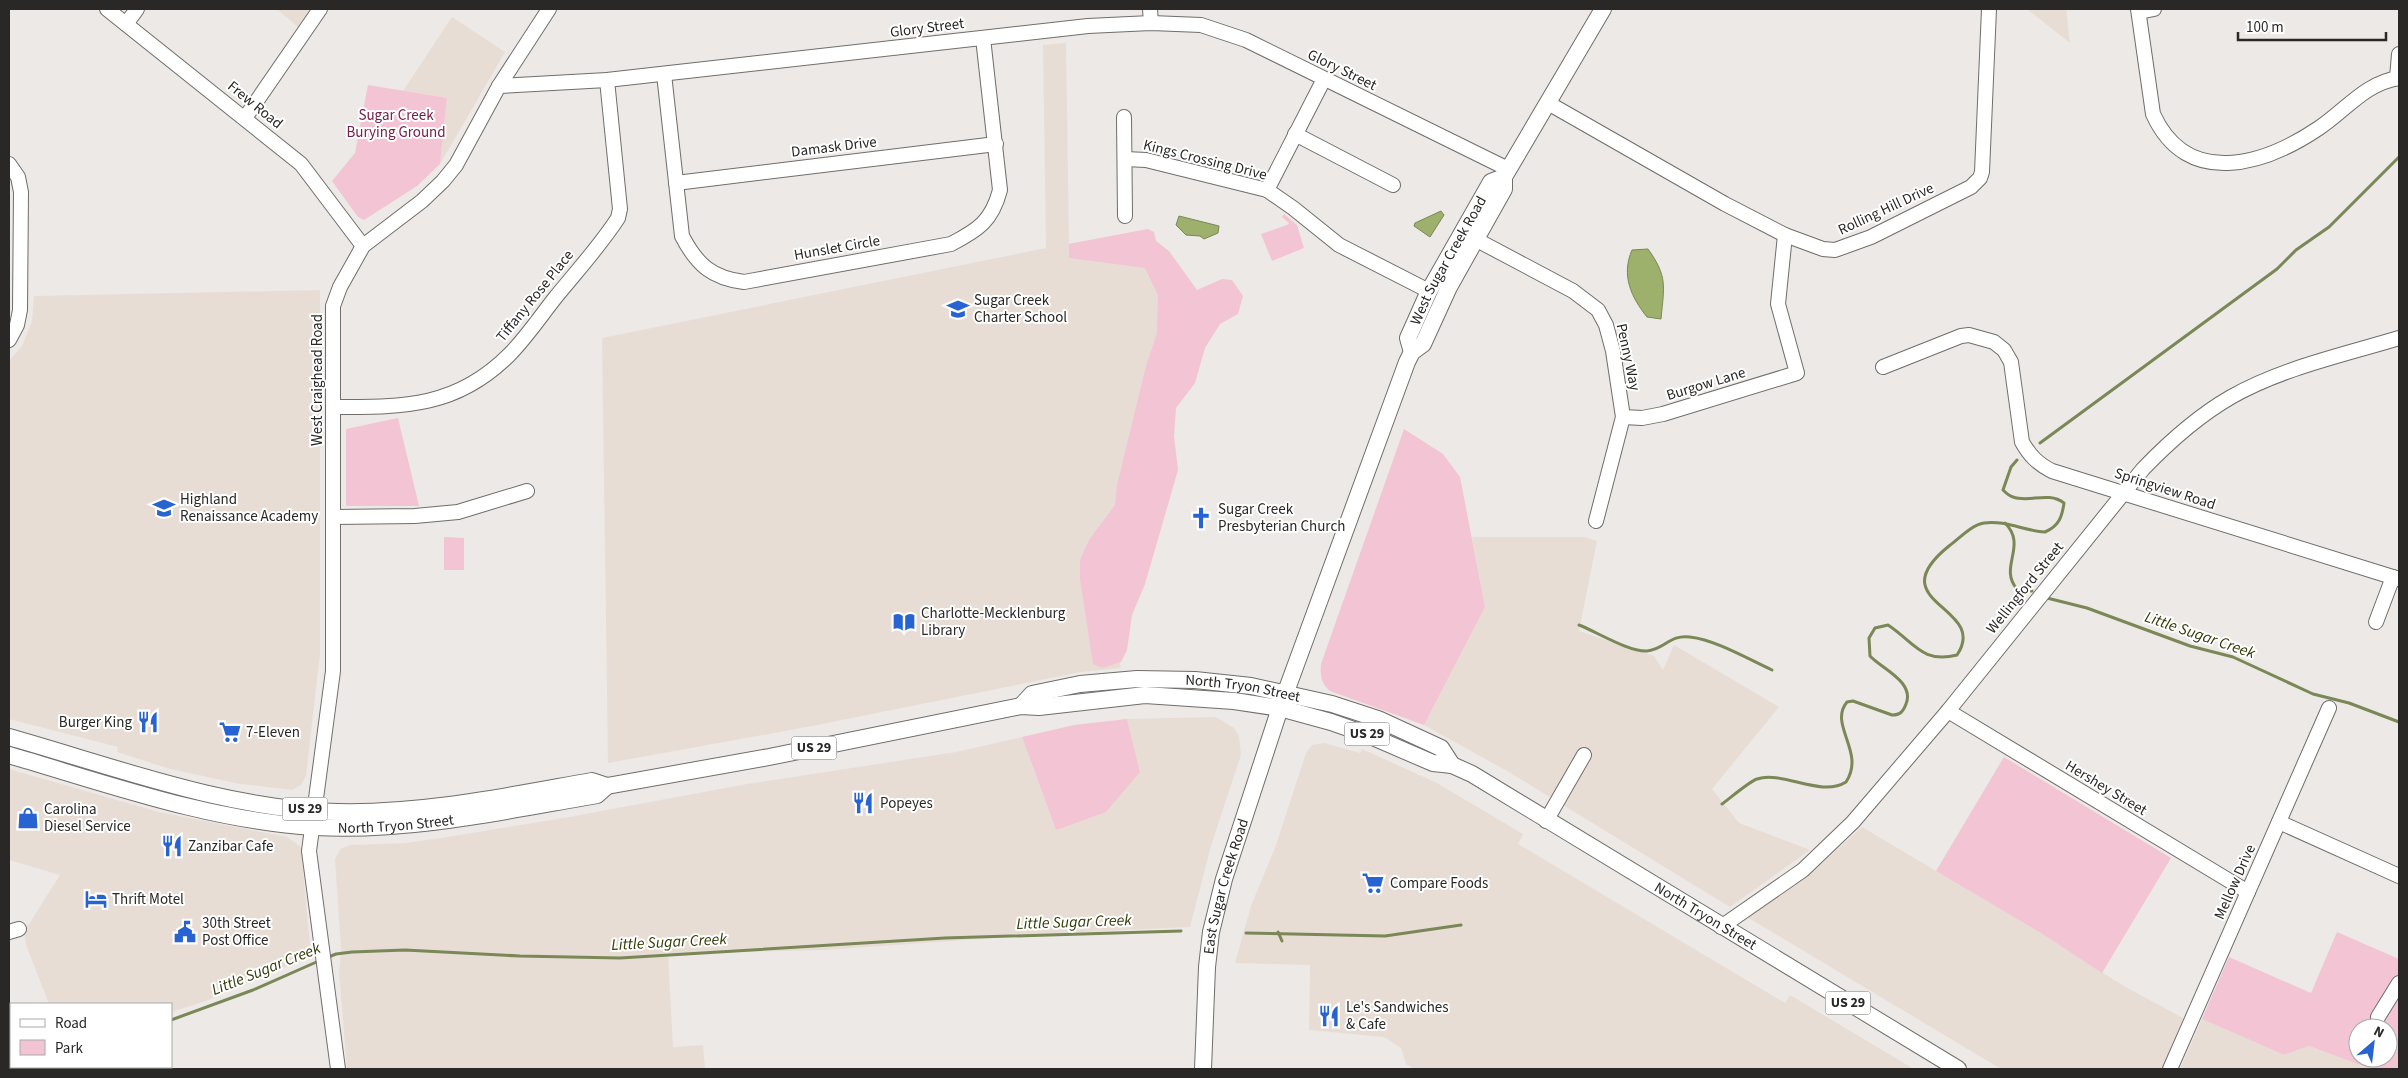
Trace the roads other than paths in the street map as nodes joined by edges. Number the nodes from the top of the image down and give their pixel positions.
1 (107, 9) edge
2 (137, 9) edge
3 (320, 9) edge
4 (549, 9) edge
5 (1150, 9) edge
6 (1603, 9) edge
7 (1989, 9) edge
8 (2154, 9) edge
9 (2139, 10) edge
10 (1151, 23) junction
11 (126, 24) junction
12 (984, 38) junction
13 (2399, 54) edge
14 (664, 74) junction
15 (2398, 78) edge
16 (1324, 79) junction
17 (606, 80) junction
18 (499, 86) junction
19 (1548, 102) junction
20 (1124, 117) dead end
21 (245, 118) junction
22 (1295, 134) junction
23 (996, 144) junction
24 (1125, 159) junction
25 (9, 164) edge
26 (1506, 173) junction
27 (676, 183) junction
28 (1393, 185) dead end
29 (1267, 190) junction
30 (1125, 216) dead end
31 (1785, 235) junction
32 (1475, 240) junction
33 (363, 246) junction
34 (1429, 291) junction
35 (2399, 338) edge
36 (9, 340) edge
37 (1412, 352) junction
38 (1883, 366) dead end
39 (333, 407) junction
40 (1623, 417) junction
41 (527, 491) dead end
42 (2124, 493) junction
43 (334, 517) junction
44 (1596, 521) dead end
45 (2396, 578) edge
46 (2376, 622) dead end
47 (1282, 701) junction
48 (2329, 708) dead end
49 (1948, 711) junction
50 (9, 737) edge
51 (9, 755) edge
52 (1584, 755) dead end
53 (607, 786) junction
54 (315, 810) junction
55 (1546, 820) junction
56 (2279, 822) junction
57 (313, 827) junction
58 (2399, 876) edge
59 (2248, 892) junction
60 (1721, 927) junction
61 (2399, 983) edge
62 (2378, 1017) dead end
63 (338, 1069) edge
64 (1203, 1069) edge
65 (1958, 1069) edge
66 (2170, 1069) edge

1 - 11 street, Frew Road
2 - 11 street
3 - 21 street
4 - 18 street, West Craighead Road
5 - 10 street
6 - 19 main road, West Sugar Creek Road
7 - 31 street, Rolling Hill Drive
8 - 9 street
9 - 15 street
10 - 12 street, Glory Street
10 - 16 street, Glory Street
11 - 21 street, Frew Road
12 - 14 street, Glory Street
12 - 23 street, Hunslet Circle
13 - 15 street
14 - 17 street, Glory Street
14 - 27 street, Hunslet Circle
16 - 22 street
16 - 26 street, Glory Street
17 - 18 street, Glory Street
17 - 39 street, Tiffany Rose Place
18 - 33 street, West Craighead Road
19 - 26 main road, West Sugar Creek Road
19 - 31 street, Rolling Hill Drive
20 - 24 street
21 - 33 street, Frew Road
22 - 28 street
22 - 29 street
23 - 27 street, Damask Drive
23 - 27 street, Hunslet Circle
24 - 29 street, Kings Crossing Drive
24 - 30 street
25 - 36 street
26 - 32 main road, West Sugar Creek Road
26 - 34 main road, West Sugar Creek Road
29 - 34 street, Kings Crossing Drive
31 - 40 street, Burgow Lane
32 - 37 main road, West Sugar Creek Road
32 - 40 street, Penny Way
33 - 39 street, West Craighead Road
34 - 37 main road, West Sugar Creek Road
35 - 42 street, Wellingford Street
37 - 47 main road, West Sugar Creek Road
38 - 42 street, Springview Road
39 - 43 street, West Craighead Road
40 - 44 street, Penny Way
41 - 43 street
42 - 45 street, Springview Road
42 - 49 street, Wellingford Street
43 - 54 street, West Craighead Road
45 - 46 street
47 - 53 main road, North Tryon Street / US 29
47 - 55 main road, North Tryon Street / US 29
47 - 64 main road, East Sugar Creek Road
48 - 56 street, Mellow Drive
49 - 59 street, Hershey Street
49 - 60 street, Wellingford Street
50 - 54 main road, North Tryon Street / US 29
51 - 57 main road, North Tryon Street / US 29
52 - 55 street
53 - 54 main road, North Tryon Street / US 29
53 - 57 main road, North Tryon Street / US 29
54 - 57 street, West Craighead Road
55 - 60 main road, North Tryon Street / US 29
56 - 58 street
56 - 59 street, Mellow Drive
57 - 63 street, West Craighead Road
59 - 66 street, Mellow Drive
60 - 65 main road, North Tryon Street / US 29
61 - 62 street

